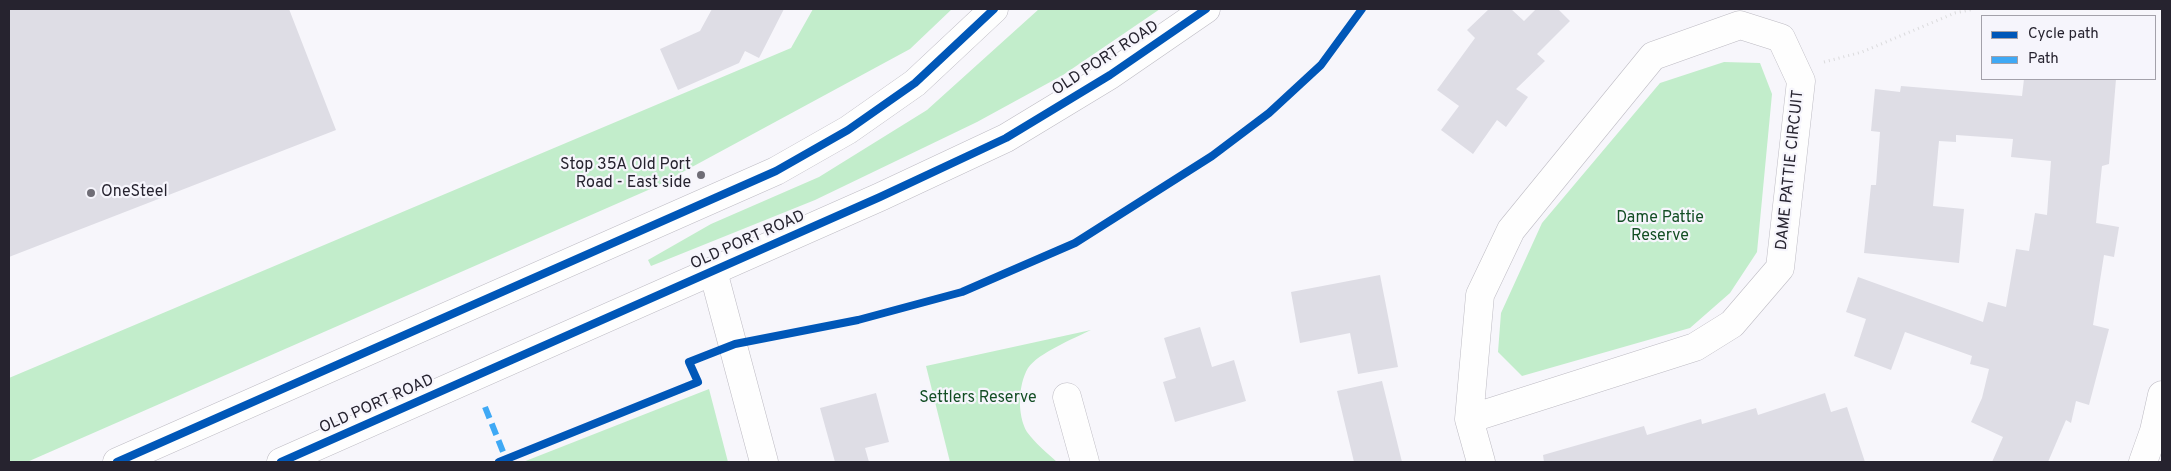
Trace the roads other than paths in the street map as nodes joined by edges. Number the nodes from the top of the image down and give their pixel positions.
1 (994, 9) edge
2 (1206, 9) edge
3 (713, 271) junction
4 (2162, 395) edge
5 (1067, 397) dead end
6 (1469, 419) junction
7 (118, 462) edge
8 (281, 462) edge
9 (764, 462) edge
10 (1085, 462) edge
11 (1482, 462) edge
12 (2143, 462) edge

1 - 7 main road
2 - 3 main road, OLD PORT ROAD
3 - 8 main road, OLD PORT ROAD
3 - 9 main road
4 - 12 main road
5 - 10 main road
6 - 6 main road, DAME PATTIE CIRCUIT
6 - 11 main road, DAME PATTIE CIRCUIT

